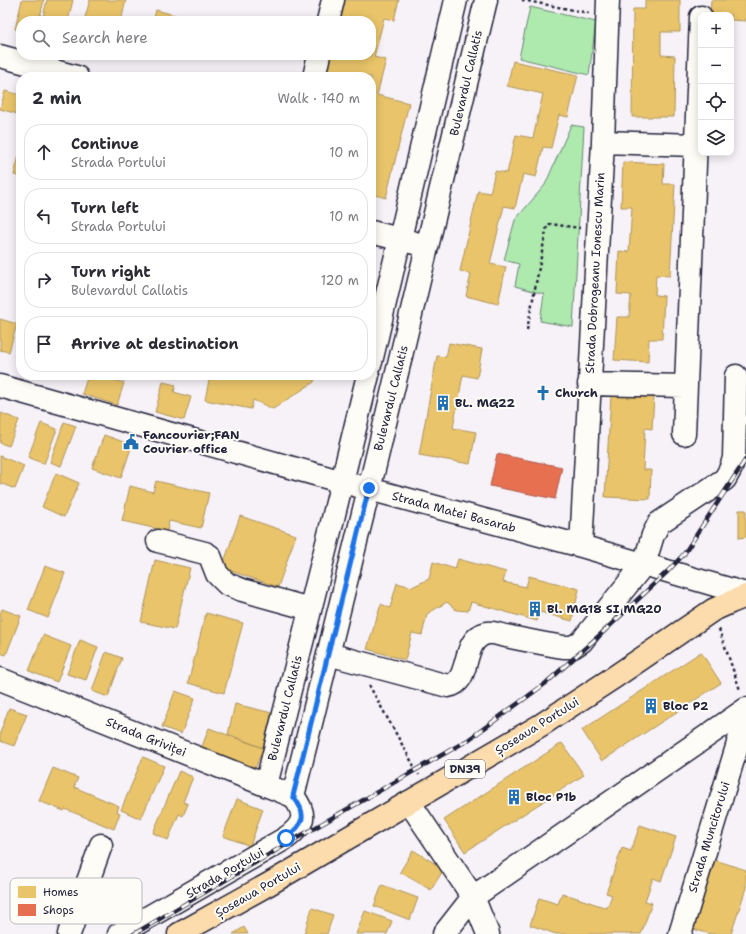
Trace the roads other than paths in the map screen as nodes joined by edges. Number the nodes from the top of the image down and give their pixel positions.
1 (333, 0) edge
2 (456, 0) edge
3 (486, 0) edge
4 (702, 0) edge
5 (608, 8) edge
6 (701, 12) edge
7 (329, 16) edge
8 (700, 48) edge
9 (0, 56) edge
10 (318, 60) edge
11 (59, 72) edge
12 (315, 72) edge
13 (603, 142) junction
14 (695, 146) junction
15 (376, 233) edge
16 (400, 239) junction
17 (428, 246) junction
18 (376, 341) edge
19 (736, 376) dead end
20 (367, 380) edge
21 (589, 384) junction
22 (0, 386) edge
23 (686, 386) junction
24 (684, 434) dead end
25 (343, 482) junction
26 (369, 488) junction
27 (158, 541) dead end
28 (581, 546) junction
29 (644, 564) junction
30 (746, 595) edge
31 (310, 609) junction
32 (328, 654) junction
33 (0, 679) edge
34 (744, 701) edge
35 (746, 717) edge
36 (266, 785) junction
37 (293, 796) junction
38 (409, 802) junction
39 (101, 845) dead end
40 (89, 878) edge
41 (473, 897) junction
42 (142, 921) edge
43 (73, 924) edge
44 (136, 924) edge
45 (69, 934) edge
46 (119, 934) edge
47 (179, 934) edge
48 (444, 934) edge
49 (488, 934) edge
50 (680, 934) edge

1 - 7 street
2 - 16 street
3 - 17 street, Bulevardul Callatis
4 - 6 street
5 - 13 street, Strada Dobrogeanu Ionescu Marin
8 - 14 street
9 - 11 street
10 - 12 street
13 - 14 street
13 - 21 street, Strada Dobrogeanu Ionescu Marin
14 - 23 street
15 - 16 street
16 - 17 street
16 - 18 street
17 - 26 street, Bulevardul Callatis
19 - 29 street
20 - 25 street, Bulevardul Callatis
21 - 23 street
21 - 28 street, Strada Dobrogeanu Ionescu Marin
22 - 25 street, Strada Matei Basarab
23 - 24 street
25 - 26 street, Strada Matei Basarab
25 - 31 street, Bulevardul Callatis
26 - 28 street, Strada Matei Basarab
26 - 32 street, Bulevardul Callatis
27 - 31 street
28 - 29 street, Strada Matei Basarab
29 - 30 street, Strada Matei Basarab
29 - 32 street
30 - 38 main road, Șoseaua Portului / DN39
31 - 36 street, Bulevardul Callatis
32 - 37 street, Bulevardul Callatis
33 - 36 street, Strada Griviței
34 - 41 street
35 - 50 street, Strada Muncitorului
36 - 37 street, Strada Griviței
37 - 42 street, Strada Portului
38 - 41 street
38 - 47 main road, Șoseaua Portului / DN39
39 - 40 street
41 - 48 street
41 - 49 street
43 - 45 street
44 - 46 street, Strada Portului

